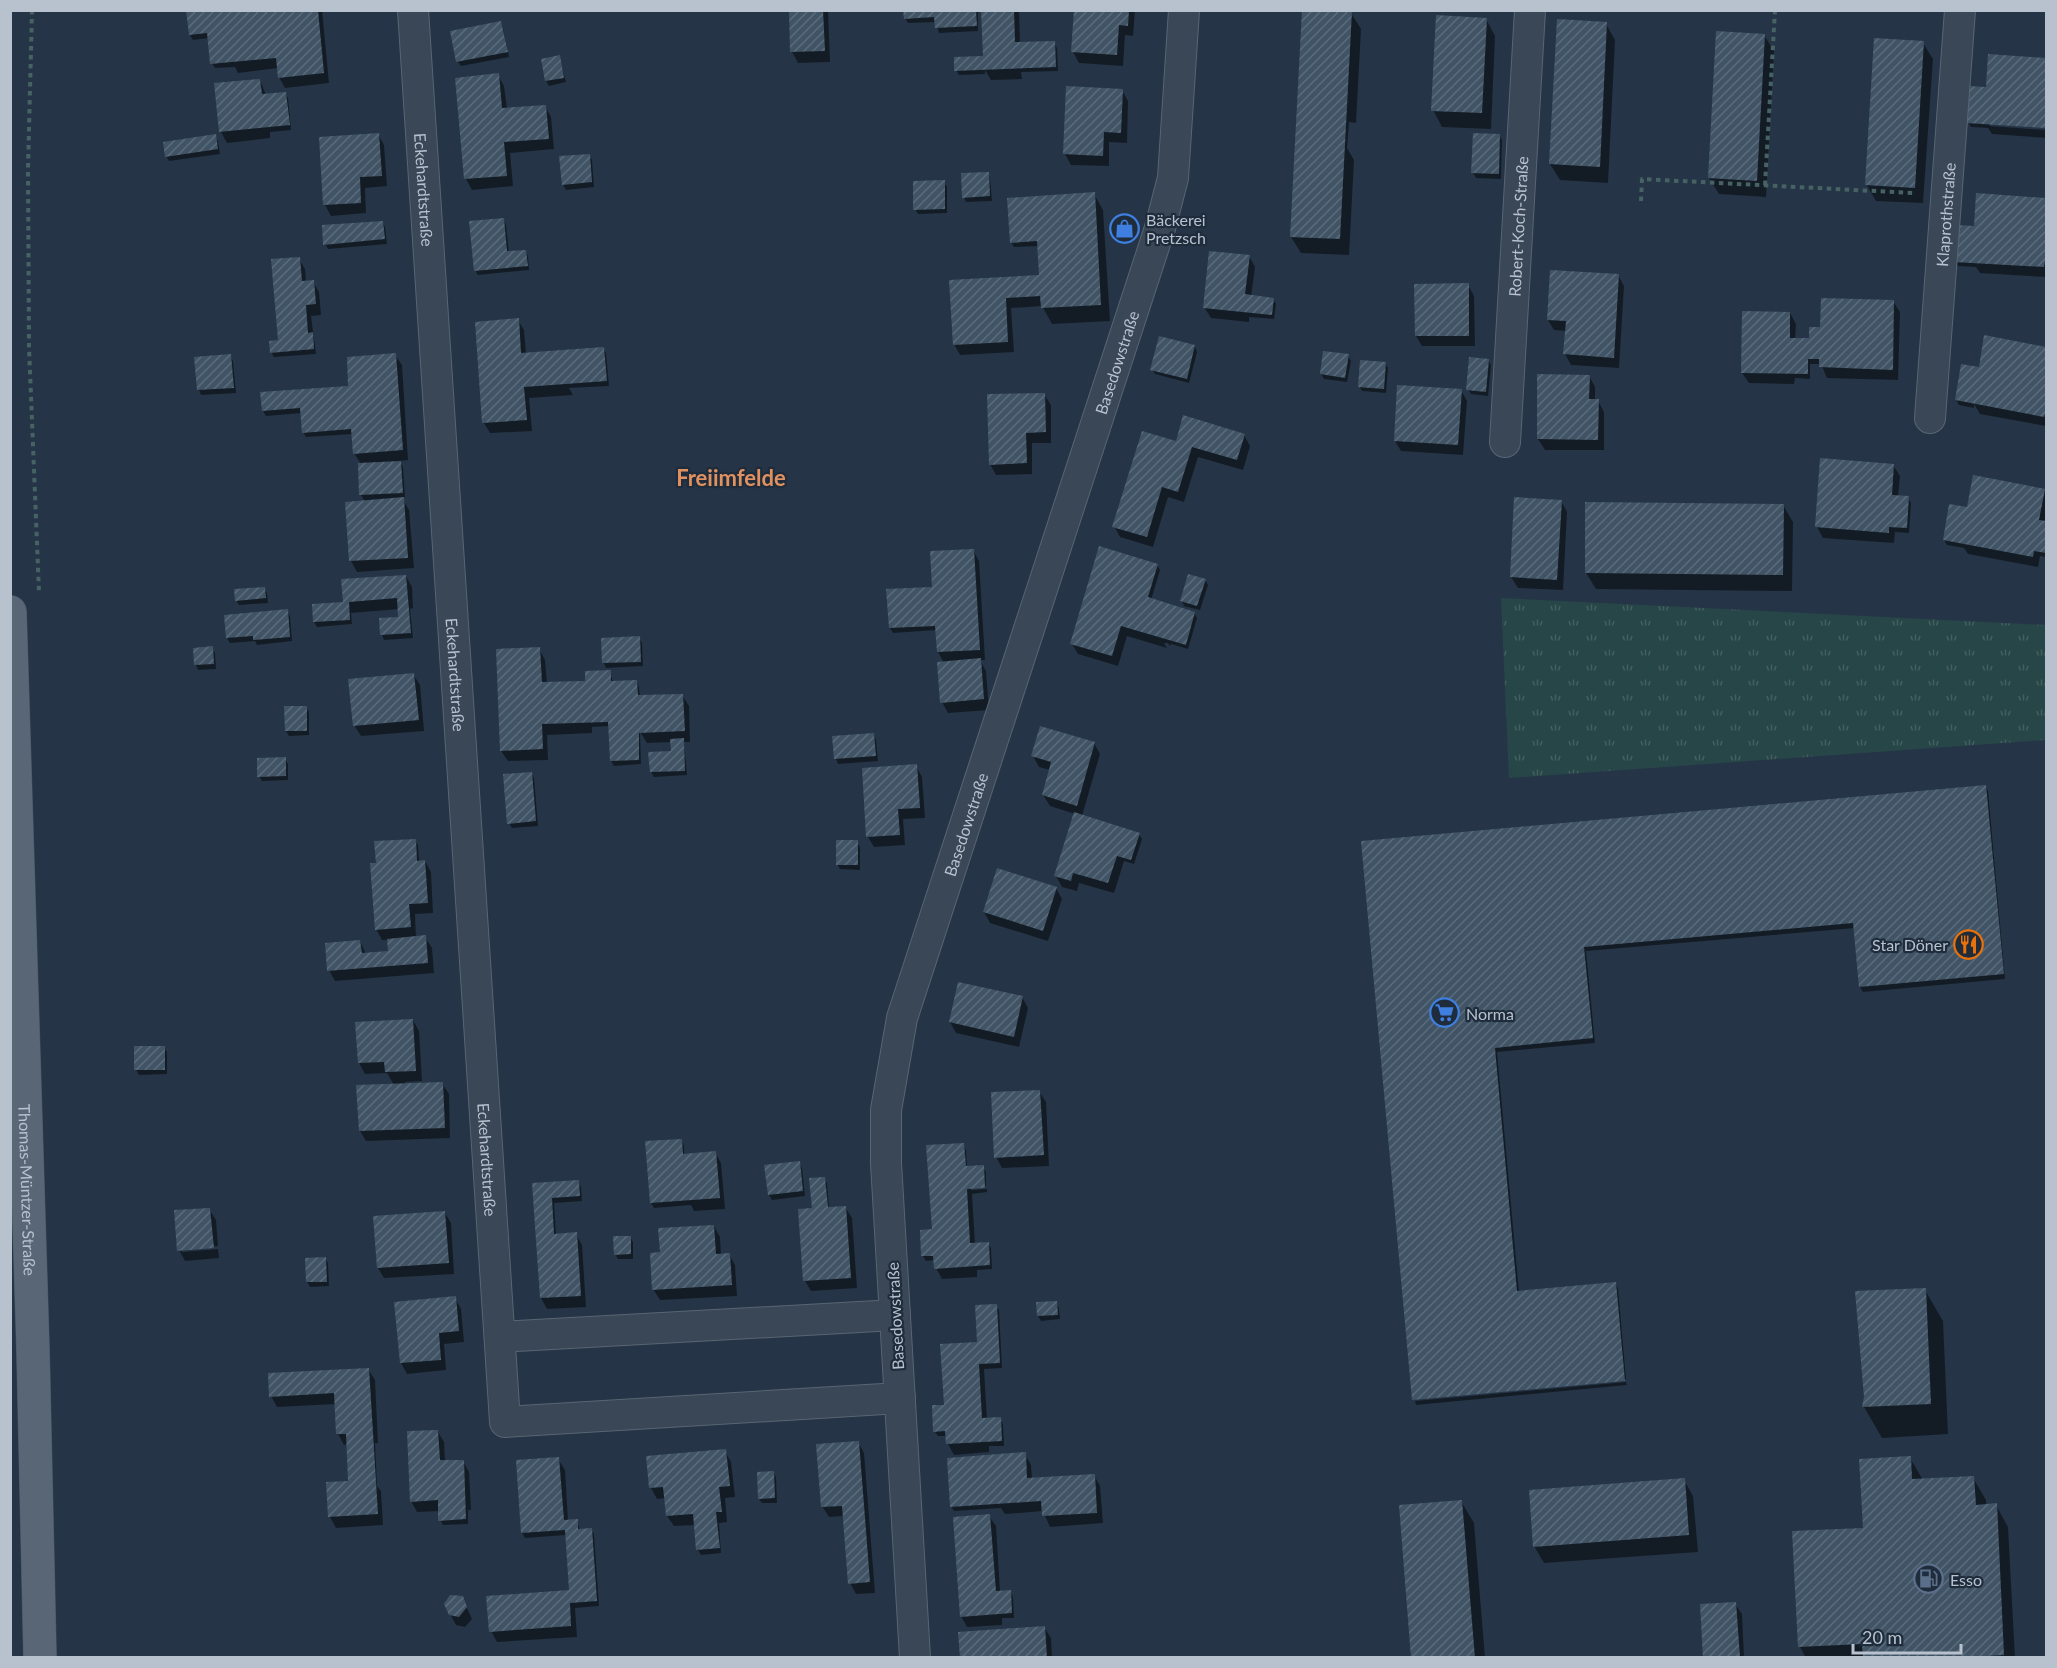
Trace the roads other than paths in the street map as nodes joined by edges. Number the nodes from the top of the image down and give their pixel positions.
1 (413, 10) edge
2 (1184, 10) edge
3 (1530, 10) edge
4 (1960, 10) edge
5 (1930, 418) dead end
6 (1505, 442) dead end
7 (10, 612) edge
8 (895, 1315) junction
9 (500, 1337) junction
10 (900, 1398) junction
11 (40, 1658) edge
12 (915, 1658) edge

1 - 9 street, Eckehardtstraße
2 - 8 street, Basedowstraße
3 - 6 street, Robert-Koch-Straße
4 - 5 street, Klaprothstraße
7 - 11 main road, Thomas-Müntzer-Straße
8 - 9 street
8 - 10 street, Basedowstraße
9 - 10 street, Eckehardtstraße
10 - 12 street, Basedowstraße

